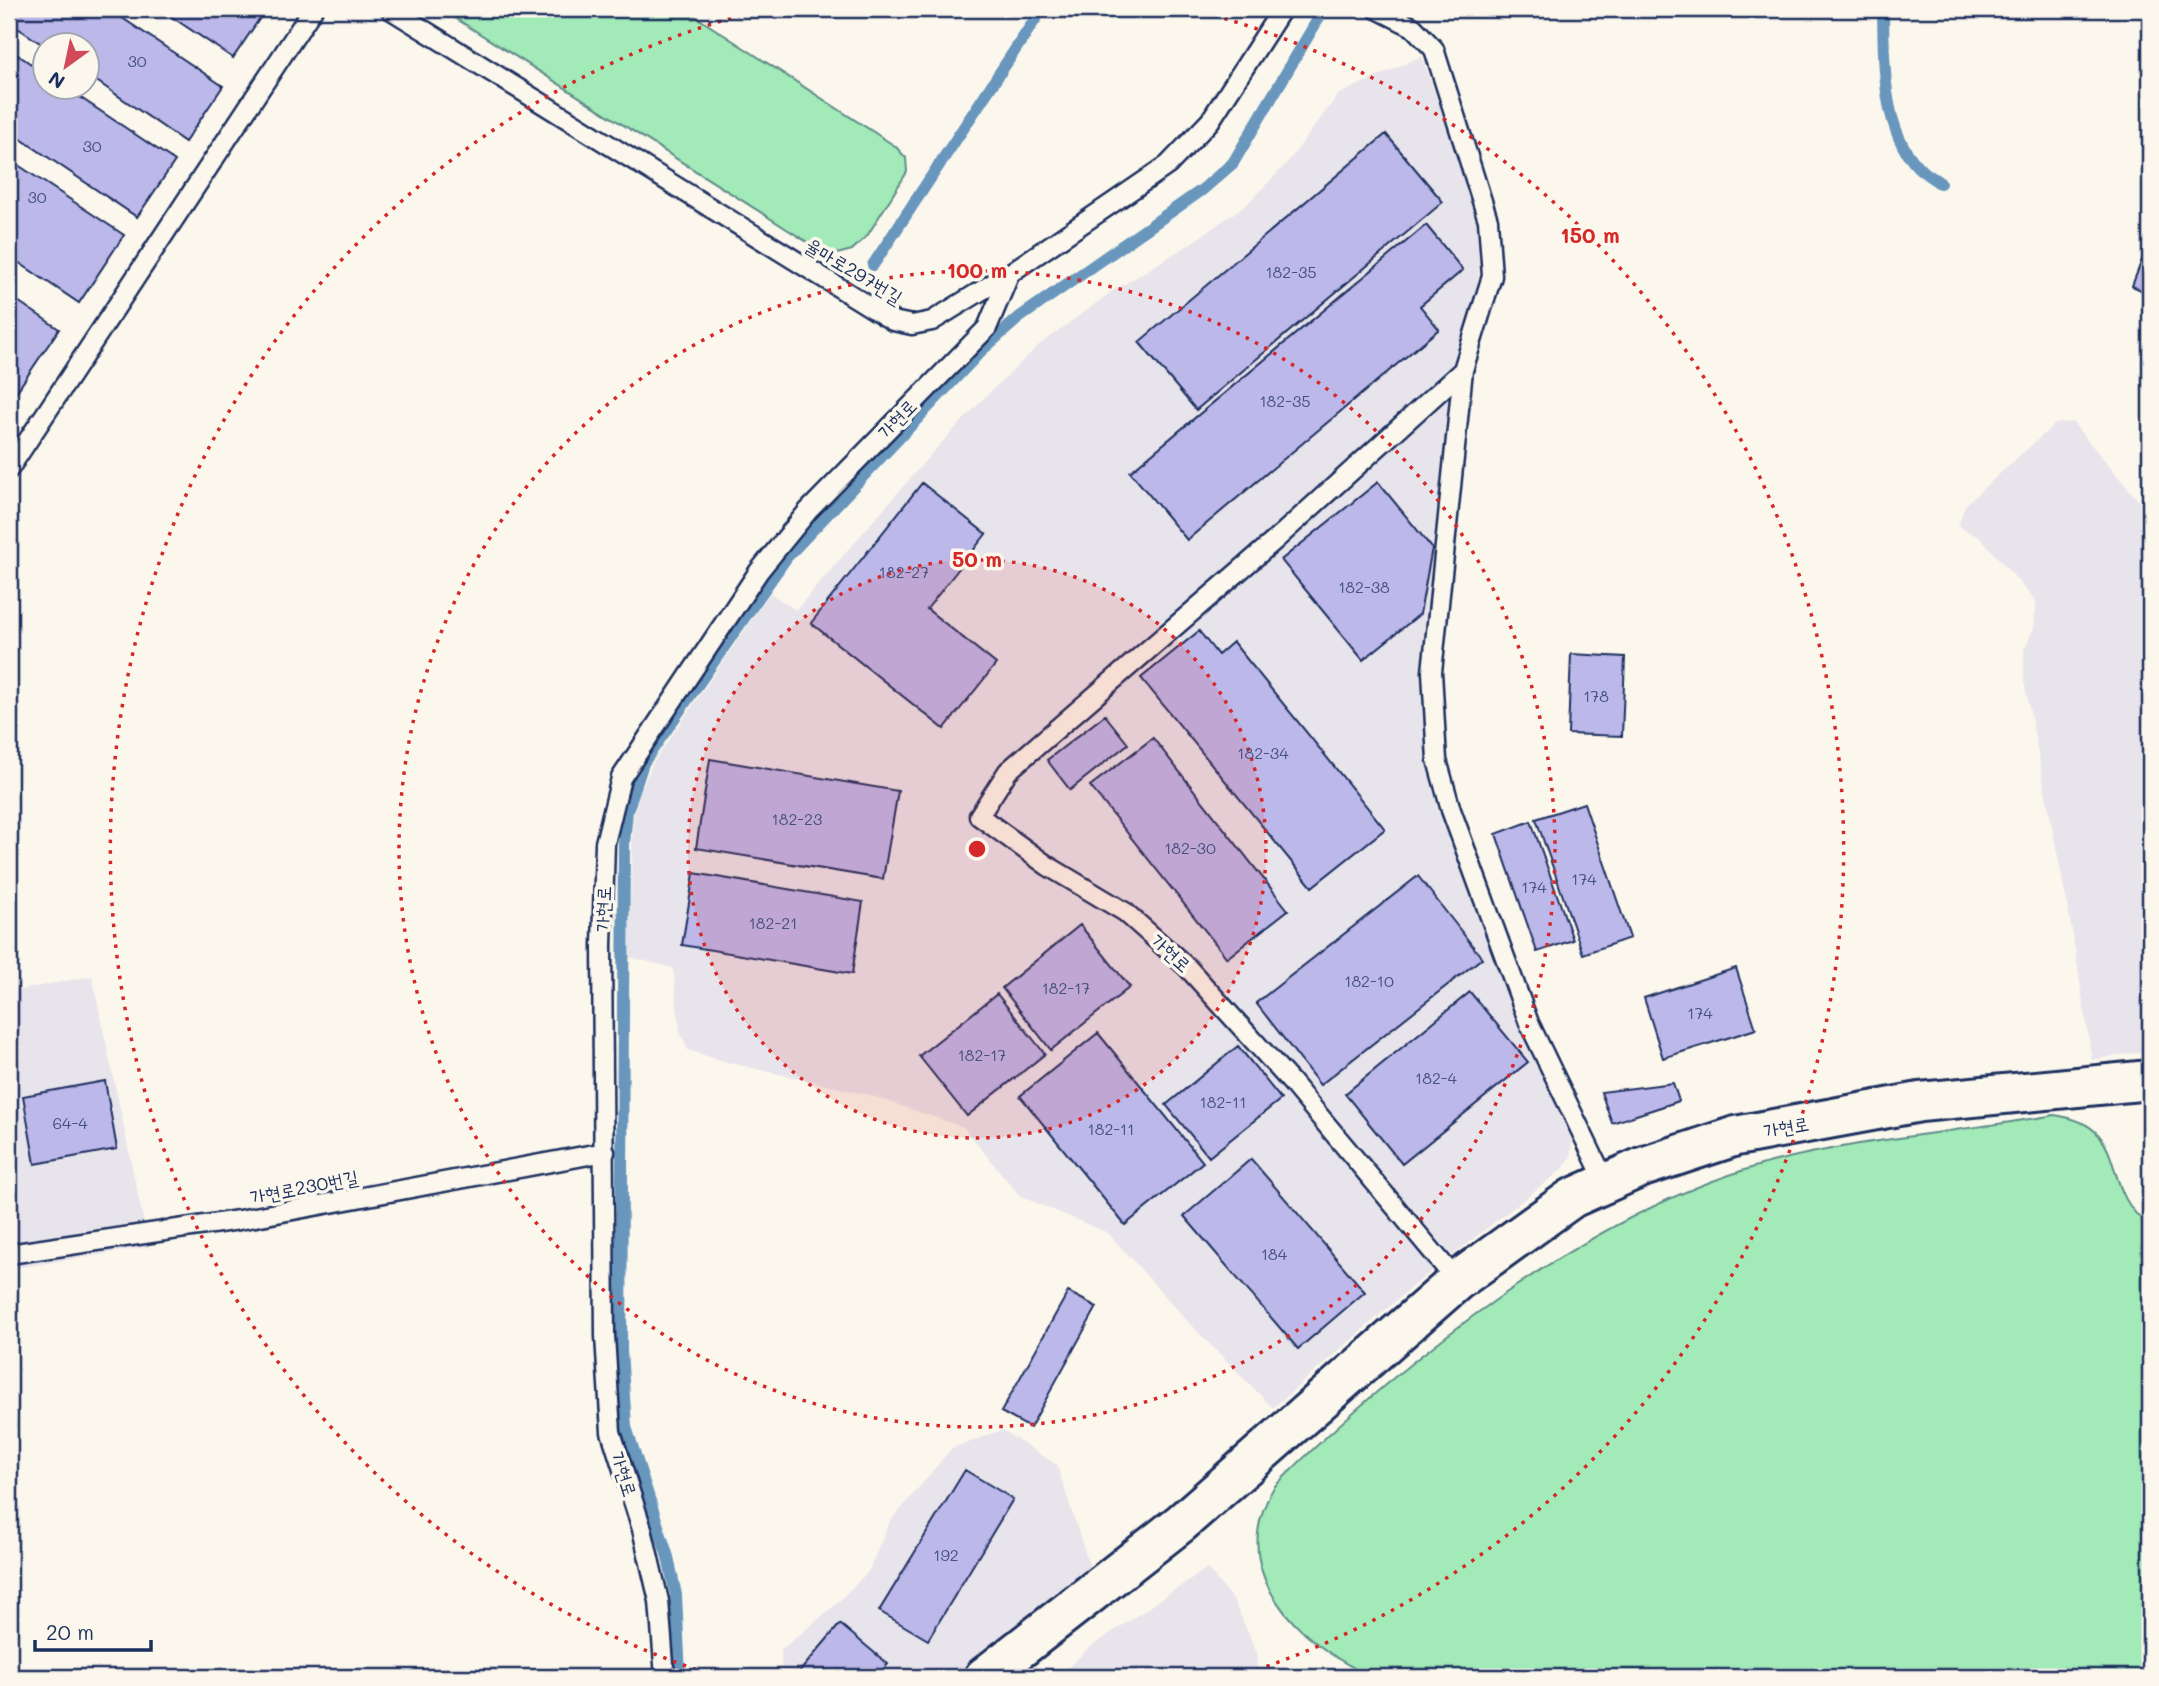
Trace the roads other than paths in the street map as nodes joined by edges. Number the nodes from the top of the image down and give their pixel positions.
1 (313, 9) edge
2 (390, 9) edge
3 (1282, 9) edge
4 (1377, 9) edge
5 (1010, 273) junction
6 (1463, 370) junction
7 (9, 469) edge
8 (2150, 1080) edge
9 (605, 1152) junction
10 (1606, 1182) junction
11 (9, 1254) edge
12 (1457, 1281) junction
13 (664, 1677) edge
14 (984, 1677) edge

1 - 7 lane
2 - 5 lane, 율마로297번길
3 - 5 lane, 율마로297번길
4 - 6 lane
5 - 9 lane, 가현로
6 - 10 lane
6 - 12 lane, 가현로
8 - 10 street, 가현로
9 - 11 lane, 가현로230번길
9 - 13 lane, 가현로
10 - 12 street, 가현로
12 - 14 street, 가현로

